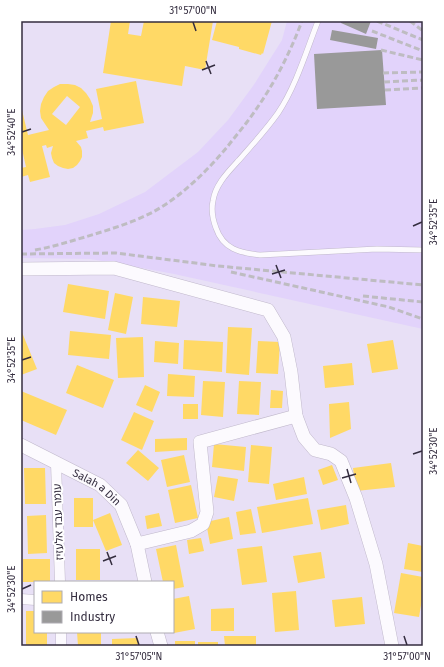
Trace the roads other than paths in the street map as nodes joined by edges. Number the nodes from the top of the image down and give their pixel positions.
1 (318, 21) edge
2 (423, 250) edge
3 (21, 269) edge
4 (296, 416) junction
5 (21, 445) edge
6 (56, 463) junction
7 (137, 544) junction
8 (60, 581) edge
9 (146, 581) edge
10 (21, 599) edge
11 (34, 600) edge
12 (61, 633) edge
13 (157, 633) edge
14 (61, 646) edge
15 (161, 646) edge
16 (392, 646) edge

1 - 2 lane
3 - 4 street
4 - 7 street
4 - 16 street
5 - 6 street, Salah a Din
6 - 7 street, Salah a Din
6 - 8 street, עומר עבד אלעזיז
7 - 9 street, Salah a Din
10 - 11 street
12 - 14 street
13 - 15 street

